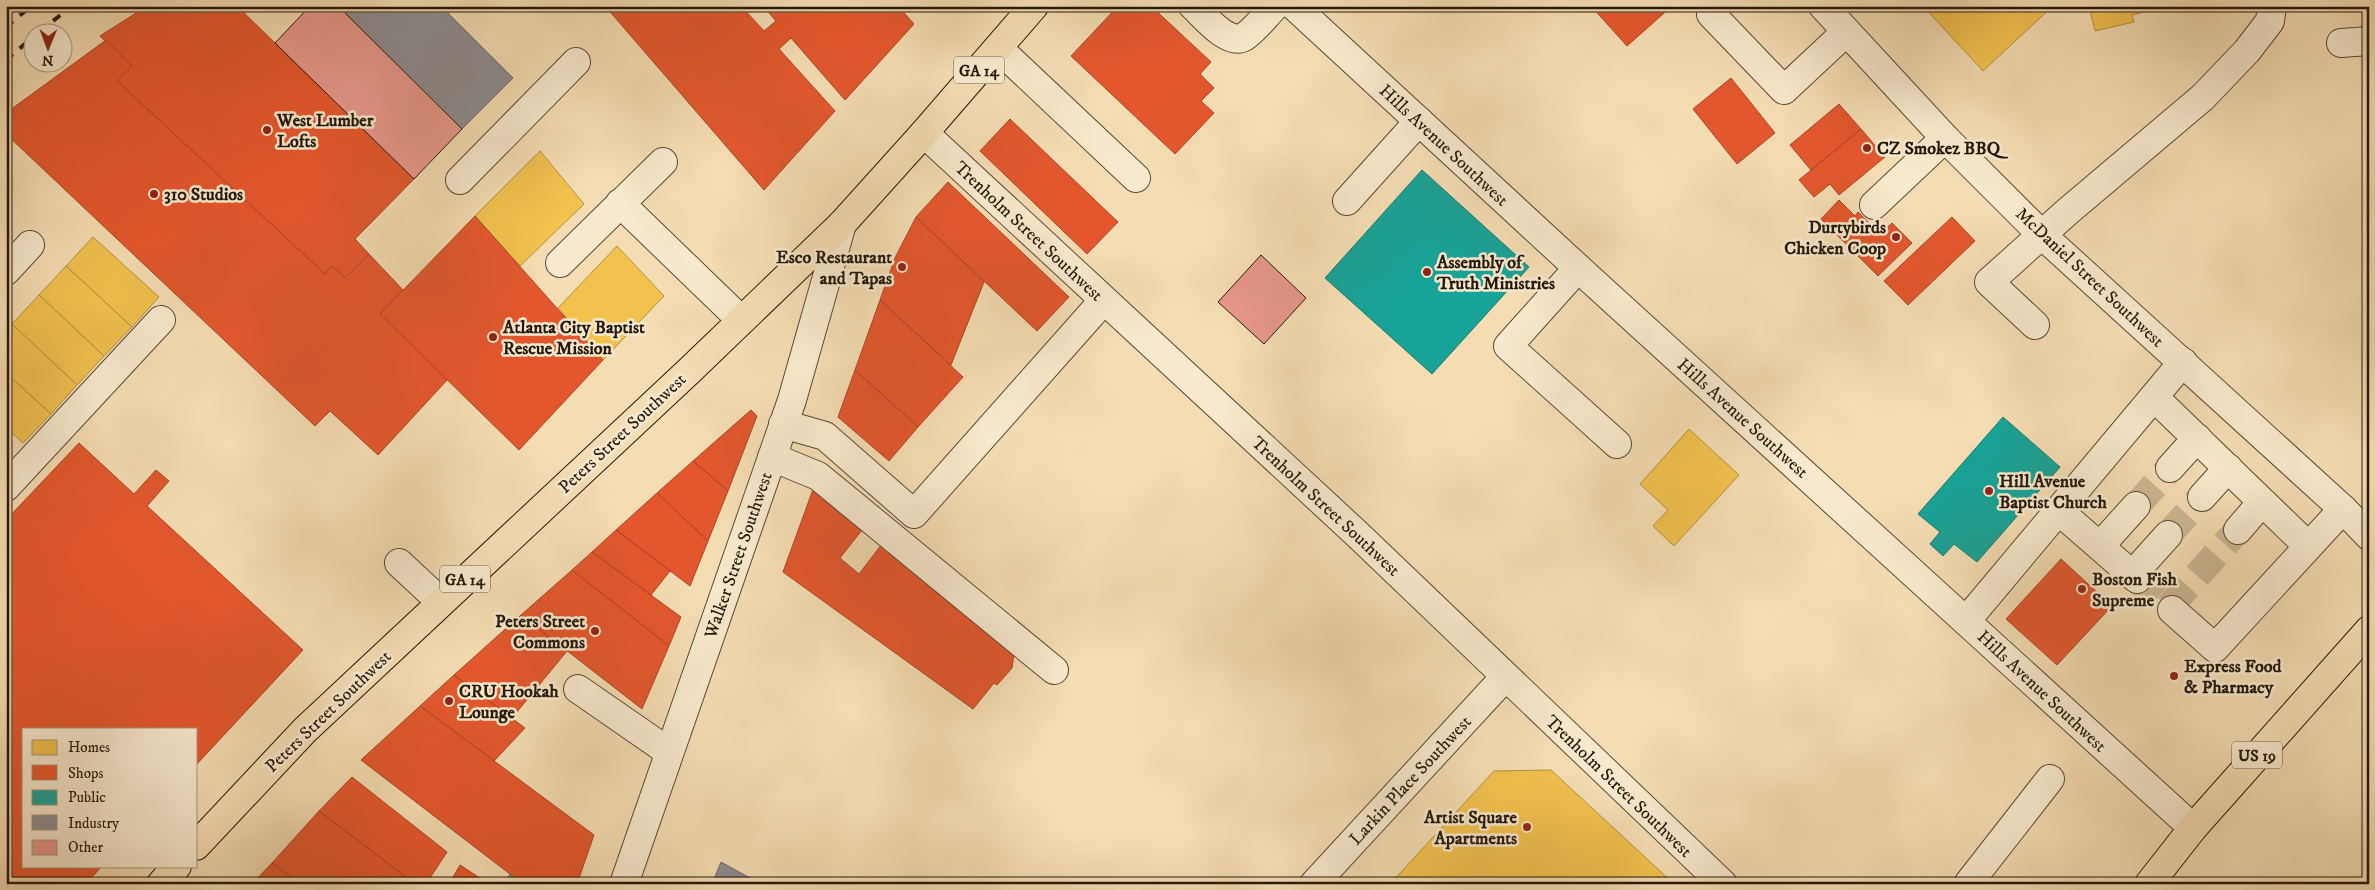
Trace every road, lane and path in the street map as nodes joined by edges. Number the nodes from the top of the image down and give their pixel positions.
1 (1034, 6) edge
2 (1193, 6) edge
3 (1275, 6) edge
4 (1294, 6) edge
5 (1822, 6) edge
6 (2272, 6) edge
7 (1711, 14) dead end
8 (1846, 32) junction
9 (2369, 41) edge
10 (2340, 43) dead end
11 (998, 48) junction
12 (576, 62) dead end
13 (1419, 122) junction
14 (924, 134) junction
15 (1945, 138) junction
16 (663, 162) dead end
17 (1136, 178) dead end
18 (460, 180) dead end
19 (1347, 202) dead end
20 (620, 203) junction
21 (1874, 205) dead end
22 (842, 224) junction
23 (2042, 235) junction
24 (30, 245) dead end
25 (560, 263) dead end
26 (1578, 268) junction
27 (6, 271) edge
28 (1104, 300) junction
29 (161, 320) dead end
30 (741, 320) junction
31 (2035, 325) dead end
32 (2183, 362) junction
33 (2154, 397) junction
34 (783, 424) junction
35 (2197, 438) junction
36 (1617, 444) dead end
37 (772, 457) junction
38 (2170, 468) tunnel mouth
39 (2228, 468) junction
40 (9, 478) edge
41 (2202, 497) tunnel mouth
42 (2262, 502) junction
43 (2136, 506) tunnel mouth
44 (2343, 509) junction
45 (2059, 511) junction
46 (2238, 530) tunnel mouth
47 (2168, 535) tunnel mouth
48 (2369, 536) edge
49 (2100, 546) junction
50 (2308, 546) junction
51 (399, 563) dead end
52 (441, 602) junction
53 (2172, 610) tunnel mouth
54 (1966, 621) junction
55 (2369, 630) edge
56 (1054, 670) dead end
57 (1505, 677) junction
58 (578, 689) dead end
59 (669, 752) junction
60 (2050, 779) dead end
61 (2193, 828) junction
62 (198, 844) edge
63 (175, 868) edge
64 (161, 884) edge
65 (624, 884) edge
66 (1314, 884) edge
67 (1723, 884) edge
68 (1968, 884) edge
69 (2149, 884) edge

1 - 11 main road, Peters Street Southwest / GA 14
2 - 3 street
4 - 13 street, Hills Avenue Southwest
5 - 8 street, McDaniel Street Southwest
6 - 23 street
7 - 8 street
8 - 15 street, McDaniel Street Southwest
9 - 10 street
11 - 14 main road, Peters Street Southwest / GA 14
11 - 17 street
12 - 18 street
13 - 19 street
13 - 26 street, Hills Avenue Southwest
14 - 22 main road, Peters Street Southwest / GA 14
14 - 28 street, Trenholm Street Southwest
15 - 21 street
15 - 23 street, McDaniel Street Southwest
16 - 20 street
20 - 25 street
20 - 30 street
22 - 30 main road, Peters Street Southwest / GA 14
22 - 34 street, Walker Street Southwest
23 - 31 street
23 - 32 street, McDaniel Street Southwest
24 - 27 street
26 - 36 street
26 - 54 street, Hills Avenue Southwest
28 - 34 street
28 - 57 street, Trenholm Street Southwest
29 - 40 street
30 - 52 main road, Peters Street Southwest / GA 14
32 - 33 street
32 - 44 street, McDaniel Street Southwest
33 - 35 street
33 - 45 street
34 - 37 street, Walker Street Southwest
35 - 38 street
35 - 39 street
37 - 56 street
37 - 59 street, Walker Street Southwest
39 - 41 street
39 - 42 street
42 - 46 street
42 - 50 street
43 - 49 street
44 - 48 street, McDaniel Street Southwest
44 - 50 street
45 - 49 street
45 - 54 street
47 - 49 street
50 - 53 street
51 - 52 street
52 - 62 main road, Peters Street Southwest / GA 14
54 - 61 street, Hills Avenue Southwest
55 - 61 main road, US 19
57 - 66 street, Larkin Place Southwest
57 - 67 street, Trenholm Street Southwest
58 - 59 street
59 - 65 street, Walker Street Southwest
60 - 68 street
61 - 69 main road, US 19
63 - 64 main road

